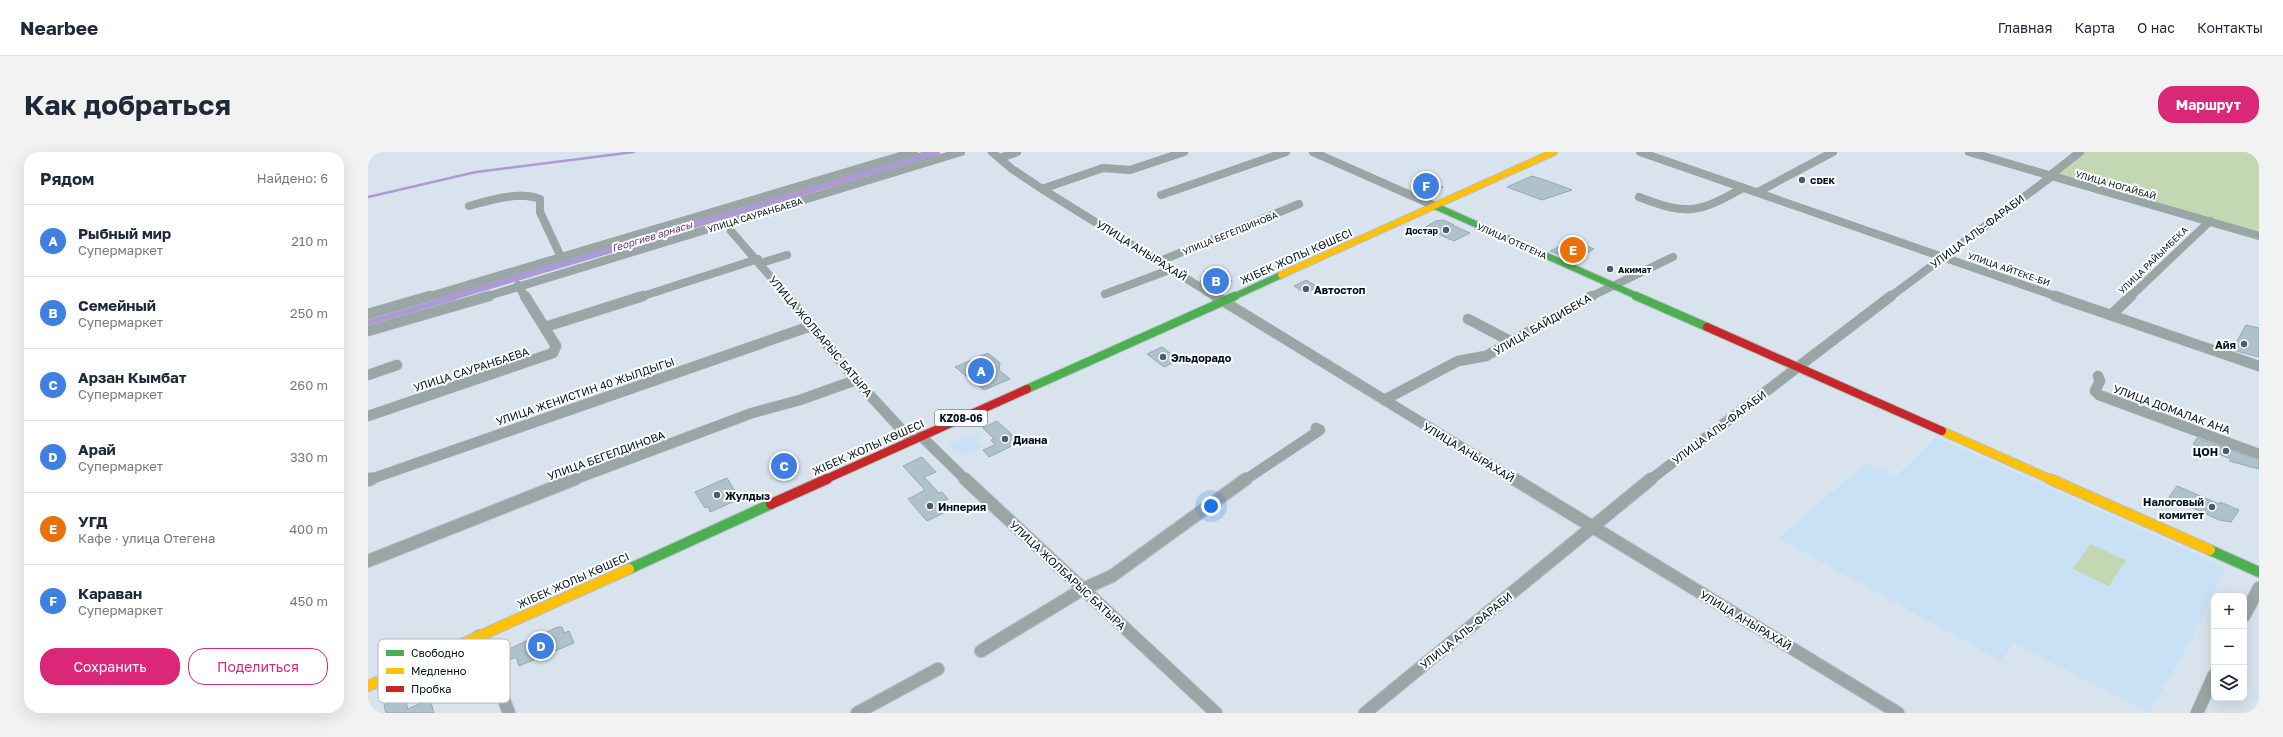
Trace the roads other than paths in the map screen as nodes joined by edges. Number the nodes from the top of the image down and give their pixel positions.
1 (914, 152) edge
2 (961, 152) edge
3 (992, 152) edge
4 (1017, 152) edge
5 (1184, 152) edge
6 (1286, 152) edge
7 (1313, 152) edge
8 (1554, 152) edge
9 (1640, 152) edge
10 (1833, 152) edge
11 (1969, 152) edge
12 (2080, 152) edge
13 (1000, 158) junction
14 (2052, 176) junction
15 (1042, 188) junction
16 (1743, 188) junction
17 (1758, 192) junction
18 (1161, 195) dead end
19 (1639, 197) dead end
20 (1299, 204) dead end
21 (469, 206) dead end
22 (1435, 206) junction
23 (2210, 221) junction
24 (731, 230) dead end
25 (2259, 236) edge
26 (787, 255) dead end
27 (561, 257) junction
28 (1673, 257) dead end
29 (1942, 257) junction
30 (760, 261) junction
31 (1160, 261) junction
32 (1172, 269) junction
33 (518, 286) junction
34 (1612, 286) junction
35 (1105, 294) dead end
36 (1225, 301) junction
37 (368, 314) edge
38 (2111, 315) junction
39 (1468, 319) dead end
40 (811, 326) junction
41 (545, 327) junction
42 (368, 331) edge
43 (1512, 342) junction
44 (397, 365) dead end
45 (1799, 366) junction
46 (2259, 366) edge
47 (368, 375) edge
48 (2098, 376) dead end
49 (856, 380) junction
50 (1384, 400) junction
51 (368, 416) edge
52 (1316, 428) dead end
53 (916, 438) junction
54 (2259, 454) edge
55 (368, 480) edge
56 (1592, 526) junction
57 (368, 561) edge
58 (2259, 572) edge
59 (2259, 588) edge
60 (1083, 589) junction
61 (2247, 610) edge
62 (479, 636) junction
63 (472, 639) edge
64 (480, 639) edge
65 (981, 650) dead end
66 (938, 669) dead end
67 (378, 681) edge
68 (2211, 682) edge
69 (368, 686) edge
70 (505, 703) edge
71 (509, 713) edge
72 (857, 713) edge
73 (1216, 713) edge
74 (1365, 713) edge
75 (1898, 713) edge
76 (2198, 713) edge

1 - 27 street
2 - 33 street, УЛИЦА САУРАНБАЕВА
3 - 13 street, УЛИЦА АНЫРАХАЙ
4 - 13 street
5 - 15 street
6 - 18 street
7 - 22 street, УЛИЦА ОТЕГЕНА
8 - 22 main road, ЖІБЕК ЖОЛЫ КӨШЕСІ / KZ08-06
9 - 16 street, УЛИЦА АЙТЕКЕ-БИ
10 - 17 street
11 - 14 street, УЛИЦА НОГАЙБАЙ
12 - 14 street, УЛИЦА АЛЬ-ФАРАБИ
13 - 15 street, УЛИЦА АНЫРАХАЙ
14 - 23 street, УЛИЦА НОГАЙБАЙ
14 - 29 street, УЛИЦА АЛЬ-ФАРАБИ
15 - 31 street, УЛИЦА АНЫРАХАЙ
16 - 17 street, УЛИЦА АЙТЕКЕ-БИ
16 - 19 street
17 - 29 street, УЛИЦА АЙТЕКЕ-БИ
20 - 31 street, УЛИЦА БЕГЕЛДИНОВА
21 - 27 street
22 - 34 main road, УЛИЦА ОТЕГЕНА
22 - 36 main road, ЖІБЕК ЖОЛЫ КӨШЕСІ / KZ08-06
23 - 25 street, УЛИЦА НОГАЙБАЙ
23 - 38 street, УЛИЦА РАЙЫМБЕКА
24 - 30 street, УЛИЦА ЖОЛБАРЫС БАТЫРА
26 - 30 street
27 - 37 street
28 - 34 street, УЛИЦА БАЙДИБЕКА
29 - 38 street, УЛИЦА АЙТЕКЕ-БИ
29 - 45 street, УЛИЦА АЛЬ-ФАРАБИ
30 - 40 street, УЛИЦА ЖОЛБАРЫС БАТЫРА
30 - 41 street
31 - 32 street, УЛИЦА АНЫРАХАЙ
32 - 35 street
32 - 36 street, УЛИЦА АНЫРАХАЙ
33 - 41 street, УЛИЦА САУРАНБАЕВА
33 - 42 street, УЛИЦА САУРАНБАЕВА
34 - 43 street, УЛИЦА БАЙДИБЕКА
34 - 45 main road, УЛИЦА ОТЕГЕНА
36 - 50 street, УЛИЦА АНЫРАХАЙ
36 - 53 main road, ЖІБЕК ЖОЛЫ КӨШЕСІ / KZ08-06
38 - 46 street, УЛИЦА АЙТЕКЕ-БИ
39 - 43 street
40 - 49 street, УЛИЦА ЖОЛБАРЫС БАТЫРА
40 - 55 street, УЛИЦА ЖЕНИСТИН 40 ЖЫЛДЫГЫ
41 - 51 street, УЛИЦА САУРАНБАЕВА
43 - 50 street, УЛИЦА БАЙДИБЕКА
44 - 47 street
45 - 56 street, УЛИЦА АЛЬ-ФАРАБИ
45 - 58 main road, УЛИЦА ОТЕГЕНА
48 - 54 street, УЛИЦА ДОМАЛАК АНА
49 - 53 street, УЛИЦА ЖОЛБАРЫС БАТЫРА
49 - 57 street, УЛИЦА БЕГЕЛДИНОВА
50 - 56 street, УЛИЦА АНЫРАХАЙ
52 - 60 street
53 - 60 street, УЛИЦА ЖОЛБАРЫС БАТЫРА
53 - 62 main road, ЖІБЕК ЖОЛЫ КӨШЕСІ / KZ08-06
56 - 74 street, УЛИЦА АЛЬ-ФАРАБИ
56 - 75 street, УЛИЦА АНЫРАХАЙ
59 - 61 street
60 - 65 street
60 - 73 street, УЛИЦА ЖОЛБАРЫС БАТЫРА
62 - 63 main road, ЖІБЕК ЖОЛЫ КӨШЕСІ / KZ08-06
62 - 64 street
66 - 72 street
67 - 69 main road, ЖІБЕК ЖОЛЫ КӨШЕСІ / KZ08-06
68 - 76 street
70 - 71 street

